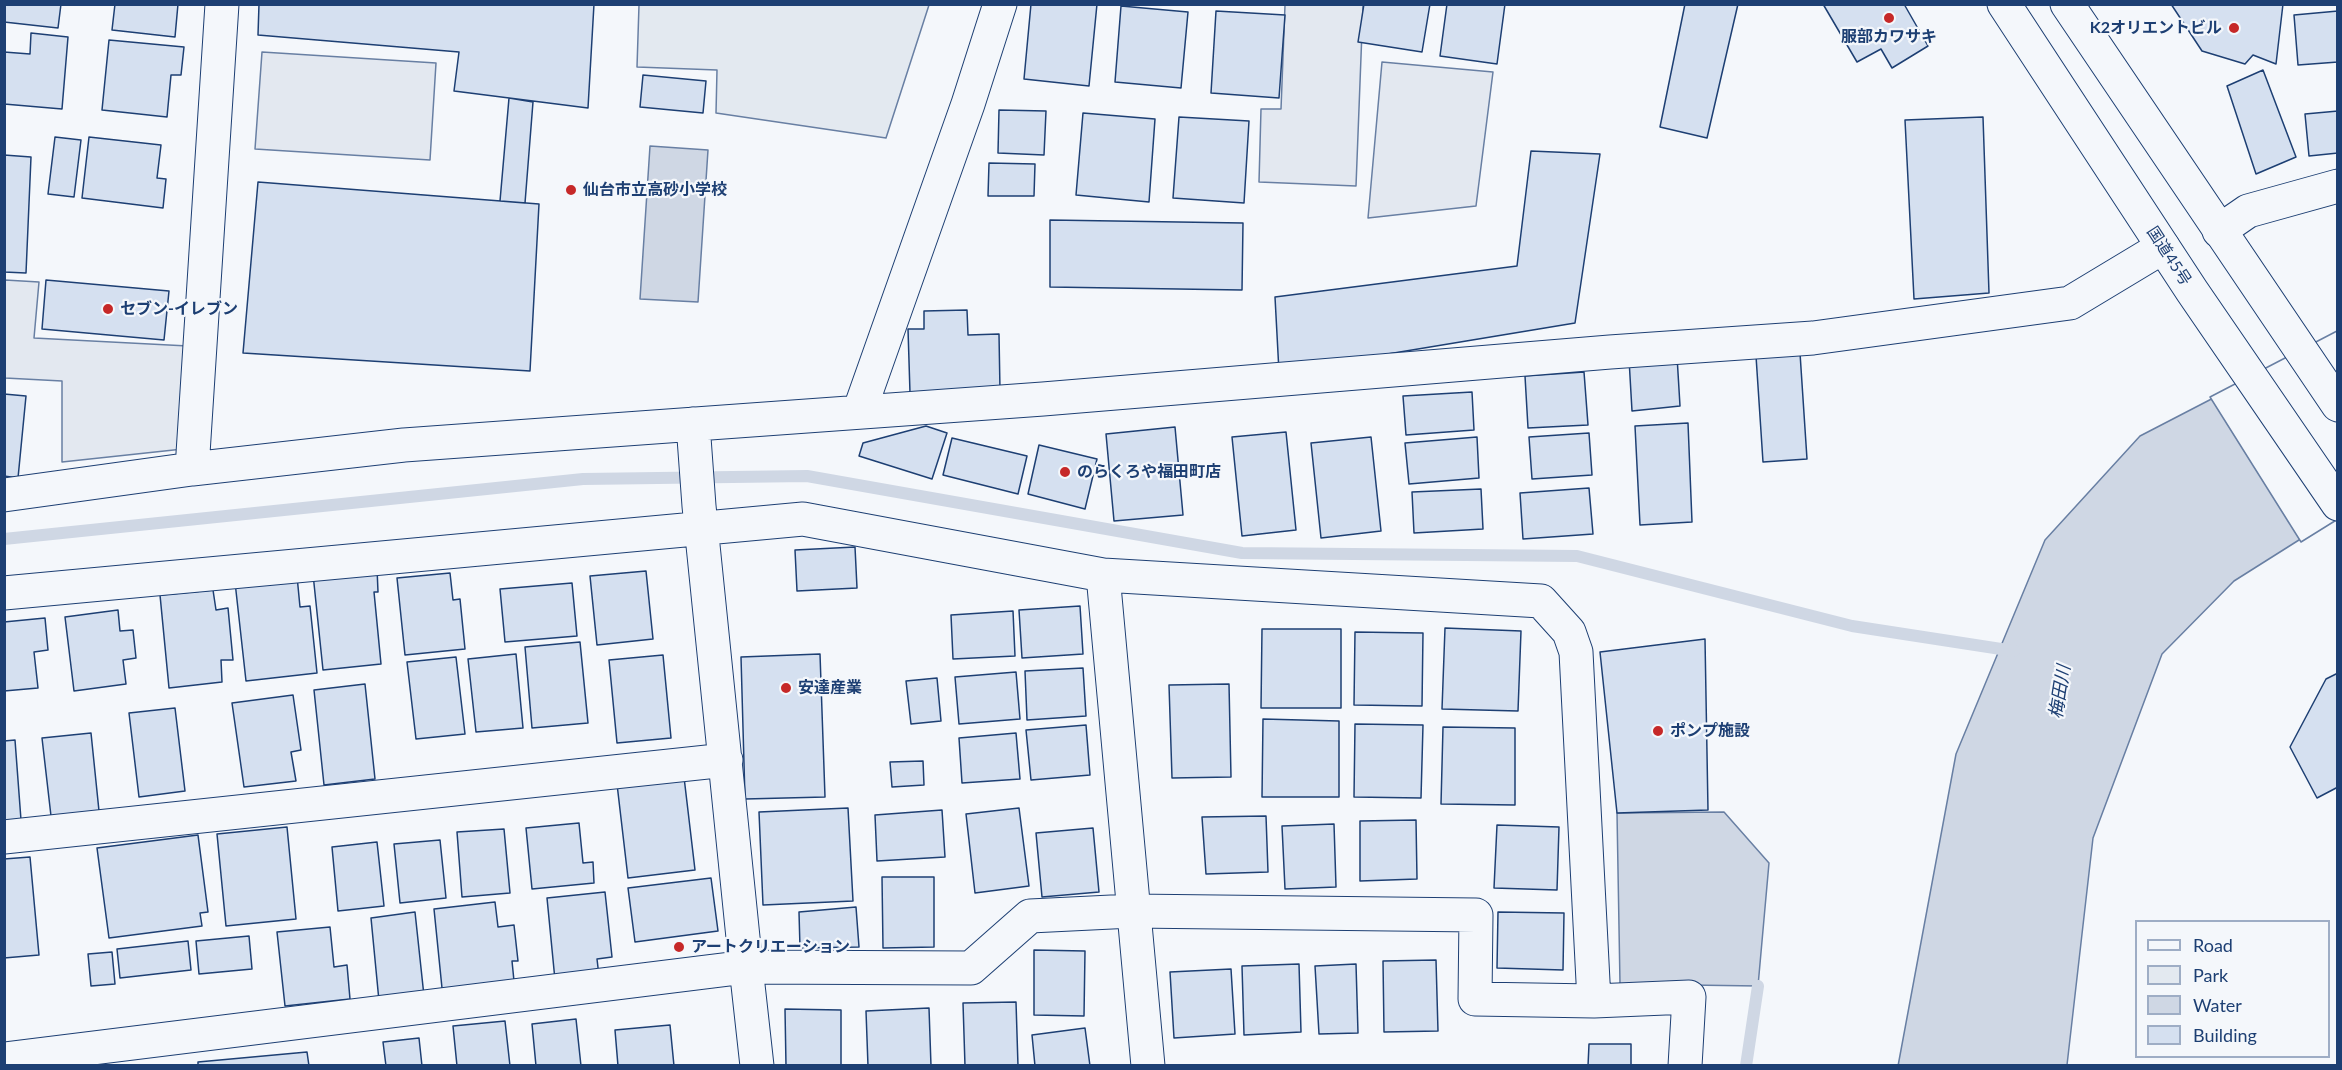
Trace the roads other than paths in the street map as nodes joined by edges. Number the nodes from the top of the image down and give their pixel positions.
1 (222, 4) edge
2 (1000, 4) edge
3 (2004, 4) edge
4 (2067, 4) edge
5 (2337, 186) edge
6 (2219, 231) junction
7 (2163, 247) junction
8 (2337, 405) edge
9 (859, 412) junction
10 (694, 437) junction
11 (192, 469) junction
12 (4, 495) edge
13 (2337, 504) edge
14 (700, 518) junction
15 (1102, 575) junction
16 (4, 593) edge
17 (726, 759) junction
18 (4, 837) edge
19 (1132, 911) junction
20 (746, 967) junction
21 (1594, 1000) junction
22 (4, 1059) edge
23 (757, 1065) edge
24 (1148, 1065) edge
25 (1685, 1065) edge

1 - 11 main road
2 - 9 main road
3 - 7 main road, 国道45号
4 - 6 main road
5 - 6 main road
6 - 8 main road
7 - 9 main road
7 - 13 main road, 国道45号
9 - 10 main road
10 - 11 main road
10 - 14 main road
11 - 12 main road
14 - 15 main road
14 - 16 main road
14 - 17 main road
15 - 19 main road
15 - 21 main road
17 - 18 main road
17 - 20 main road
19 - 20 main road
19 - 21 main road
19 - 24 main road
20 - 22 main road
20 - 23 main road
21 - 25 main road

